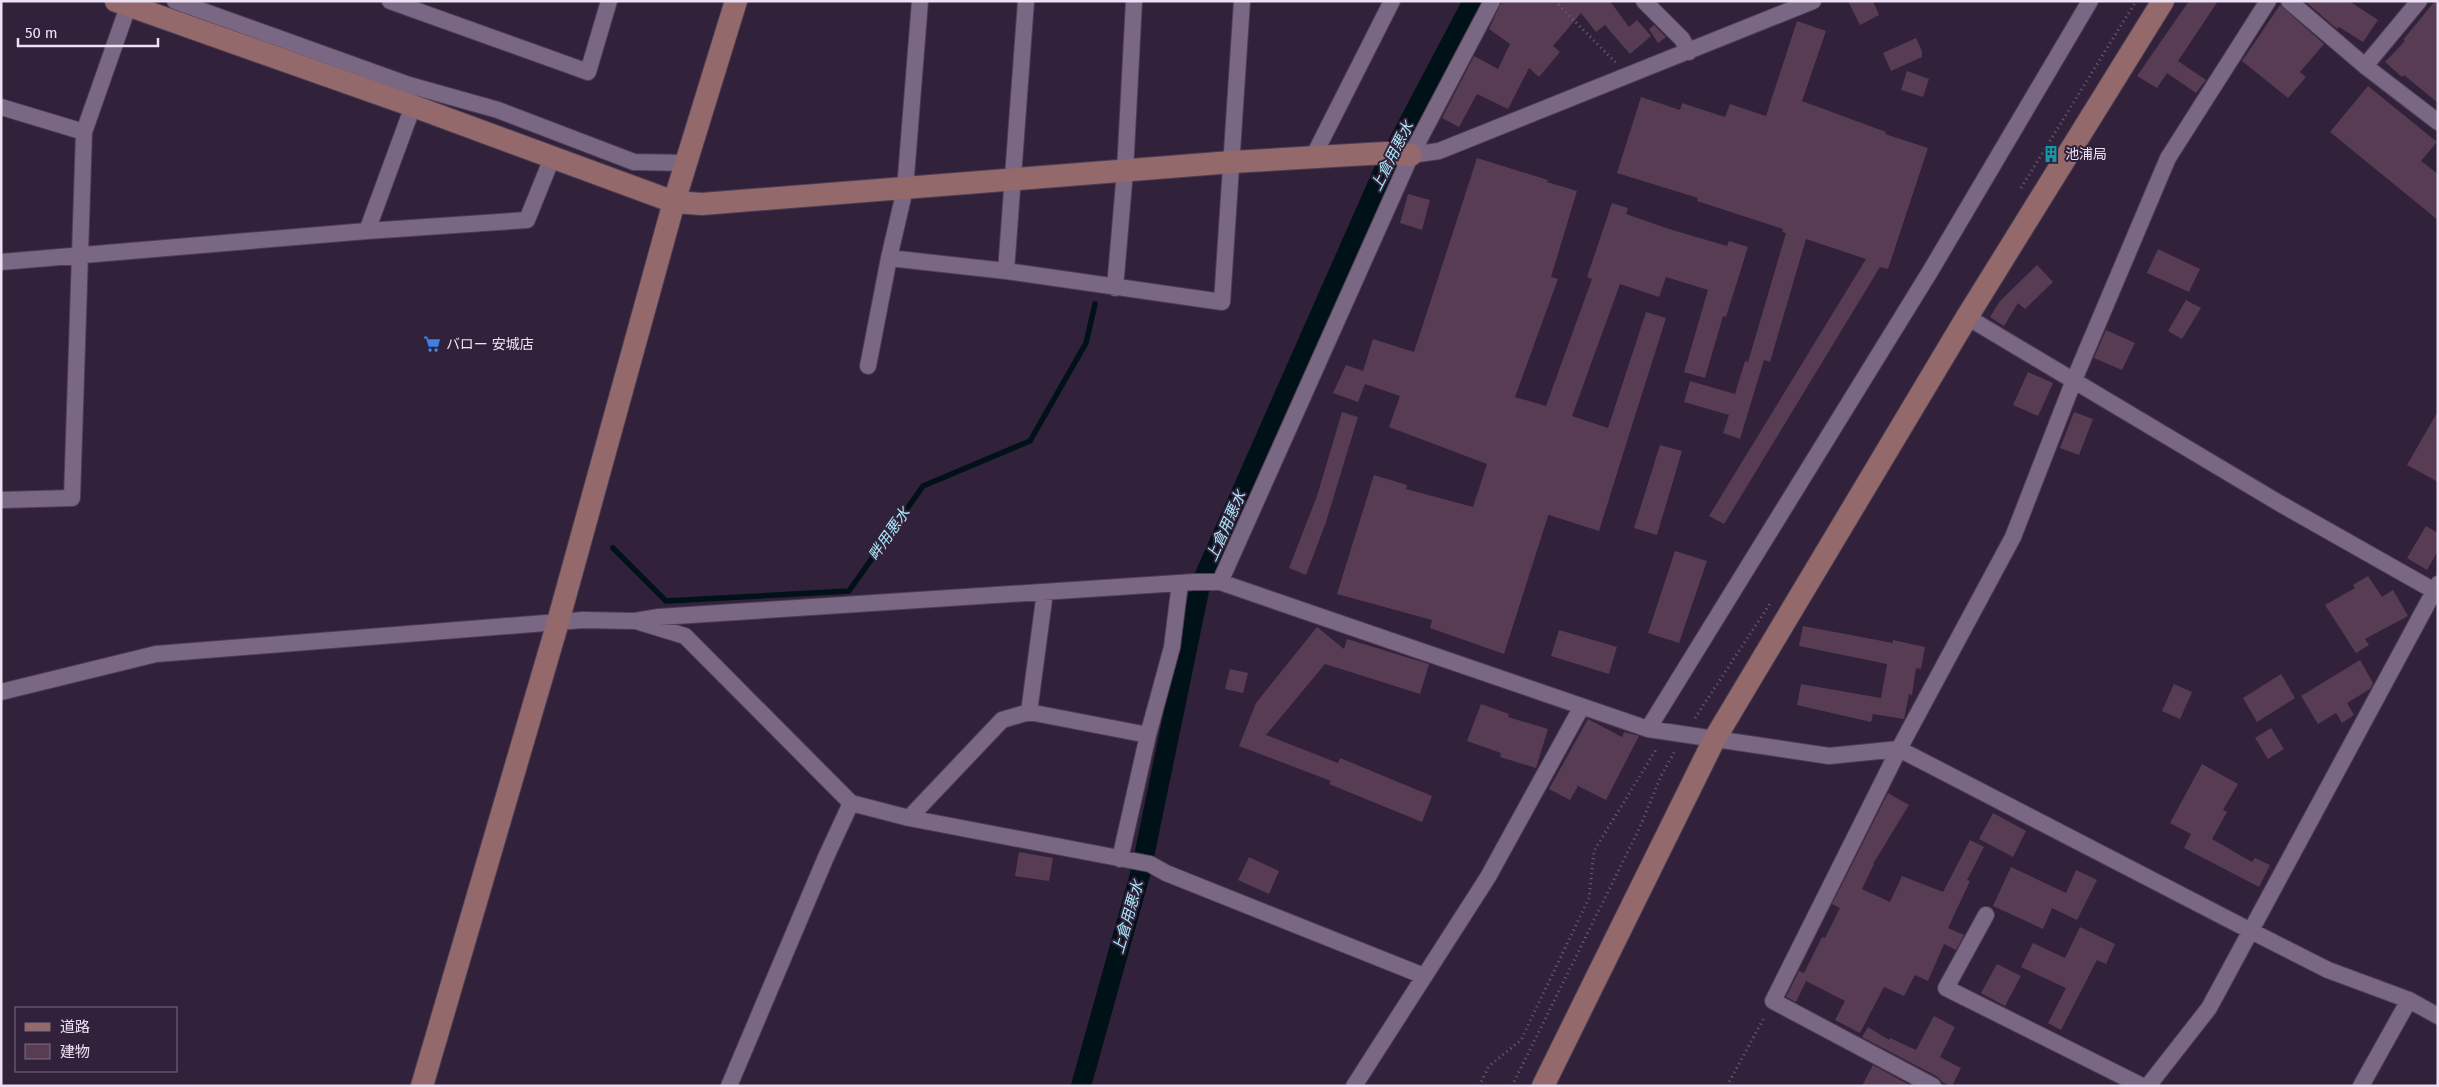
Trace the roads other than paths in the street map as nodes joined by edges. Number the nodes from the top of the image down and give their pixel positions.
1 (175, 1) edge
2 (390, 1) edge
3 (609, 1) edge
4 (736, 1) edge
5 (920, 1) edge
6 (1026, 1) edge
7 (1134, 1) edge
8 (1242, 1) edge
9 (1392, 1) edge
10 (1492, 1) edge
11 (1644, 1) edge
12 (1813, 1) edge
13 (2090, 1) edge
14 (2163, 1) edge
15 (2268, 1) edge
16 (2289, 1) edge
17 (2419, 1) edge
18 (125, 3) edge
19 (1789, 5) edge
20 (1689, 52) junction
21 (2365, 66) junction
22 (413, 106) junction
23 (1, 107) edge
24 (2438, 122) edge
25 (84, 132) junction
26 (1412, 154) junction
27 (1313, 157) junction
28 (552, 158) junction
29 (1232, 162) junction
30 (686, 164) junction
31 (1125, 171) junction
32 (1013, 178) junction
33 (905, 189) junction
34 (674, 202) junction
35 (367, 231) junction
36 (79, 255) junction
37 (889, 258) junction
38 (1, 262) edge
39 (1006, 271) junction
40 (1115, 288) junction
41 (1967, 317) junction
42 (868, 366) dead end
43 (2074, 380) junction
44 (1, 500) edge
45 (1187, 582) junction
46 (1220, 582) junction
47 (2436, 589) edge
48 (1045, 592) junction
49 (635, 620) junction
50 (558, 622) junction
51 (1, 692) edge
52 (1582, 708) junction
53 (1029, 712) junction
54 (1648, 729) junction
55 (1148, 735) junction
56 (1714, 740) junction
57 (1898, 749) junction
58 (851, 803) junction
59 (909, 818) junction
60 (1125, 860) junction
61 (1986, 915) dead end
62 (2251, 931) junction
63 (1424, 976) junction
64 (2409, 1000) junction
65 (2438, 1016) edge
66 (422, 1086) edge
67 (729, 1086) edge
68 (1354, 1086) edge
69 (1543, 1086) edge
70 (1933, 1086) edge
71 (2142, 1086) edge
72 (2148, 1086) edge
73 (2361, 1086) edge

1 - 30 street
2 - 3 street
4 - 30 street
5 - 33 street
6 - 32 street
7 - 31 street
8 - 29 street
9 - 27 street
10 - 26 street
11 - 20 street
12 - 19 street
13 - 54 street
14 - 41 street
15 - 43 street
16 - 21 street
17 - 21 street
18 - 22 street
18 - 25 street
19 - 20 street
20 - 26 street
21 - 24 street
22 - 28 street
22 - 35 street
23 - 25 street
25 - 36 street
26 - 27 street
26 - 46 street
27 - 29 street
28 - 34 street
28 - 35 street
29 - 31 street
29 - 40 street
30 - 34 street
31 - 32 street
31 - 40 street
32 - 33 street
32 - 39 street
33 - 34 street
33 - 37 street
34 - 50 street
35 - 36 street
36 - 38 street
36 - 44 street
37 - 39 street
37 - 42 street
39 - 40 street
41 - 43 street
41 - 56 street
43 - 47 street
43 - 57 street
45 - 46 street
45 - 48 street
45 - 55 street
46 - 52 street
47 - 62 street
48 - 49 street
48 - 53 street
49 - 50 street
49 - 58 street
50 - 51 street
50 - 66 street
52 - 54 street
52 - 63 street
53 - 55 street
53 - 59 street
54 - 56 street
55 - 60 street
56 - 57 street
56 - 69 street
57 - 62 street
57 - 70 street
58 - 59 street
58 - 67 street
59 - 60 street
60 - 63 street
61 - 71 street
62 - 64 street
62 - 72 street
63 - 68 street
64 - 65 street
64 - 73 street

